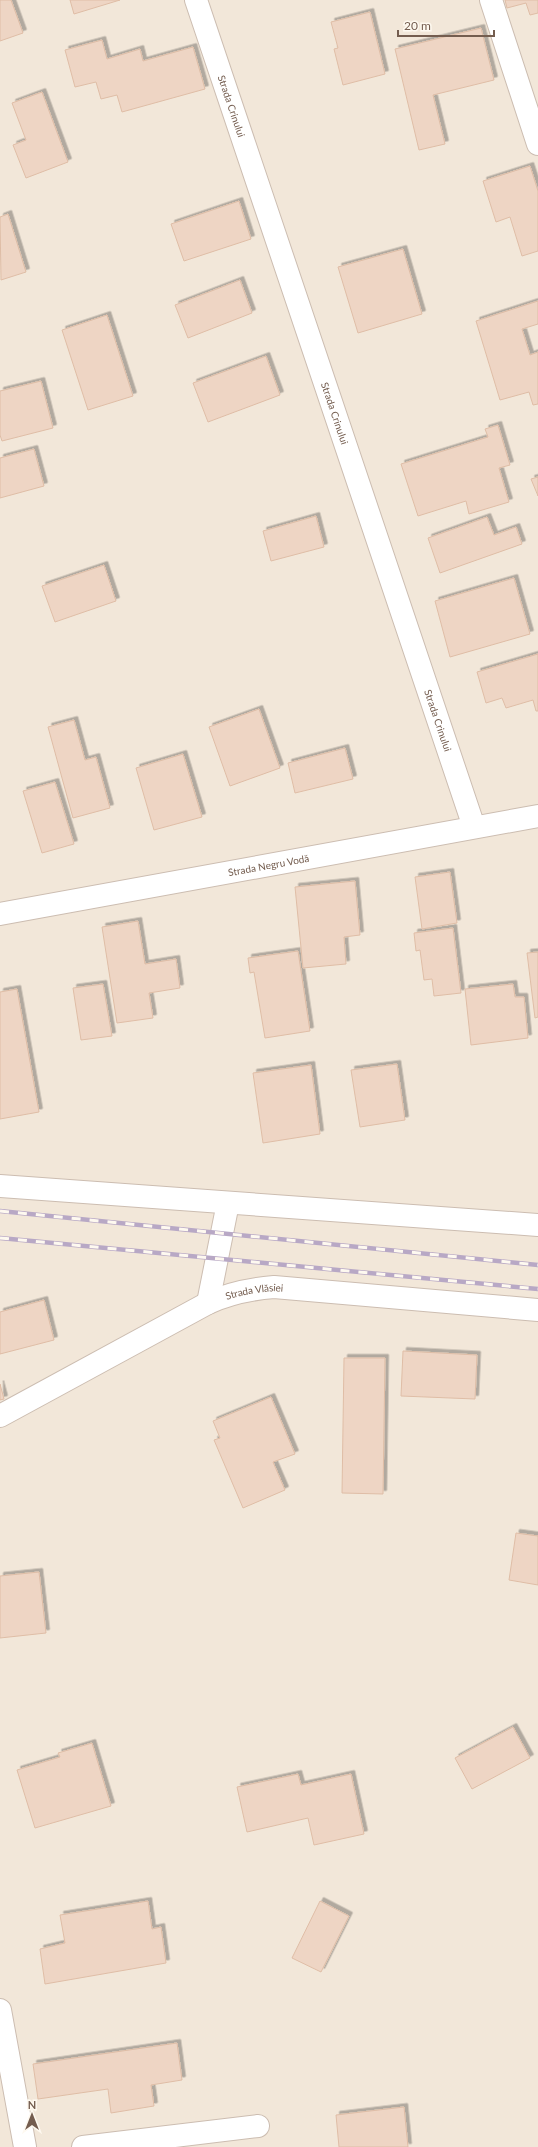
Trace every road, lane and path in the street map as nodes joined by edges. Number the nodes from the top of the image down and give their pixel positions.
1 (196, 0) edge
2 (491, 0) edge
3 (538, 144) edge
4 (538, 816) edge
5 (474, 827) junction
6 (0, 914) edge
7 (0, 1186) edge
8 (228, 1203) junction
9 (538, 1225) edge
10 (208, 1303) junction
11 (538, 1310) edge
12 (0, 1416) edge
13 (0, 2010) edge
14 (258, 2126) dead end
15 (25, 2147) edge
16 (83, 2147) edge

1 - 5 street, Strada Crinului
2 - 3 street
4 - 5 street, Strada Negru Vodă
5 - 6 street, Strada Negru Vodă
7 - 8 street
8 - 9 street
8 - 10 street
10 - 11 street, Strada Vlăsiei
10 - 12 street, Strada Vlăsiei
13 - 15 street
14 - 16 street

